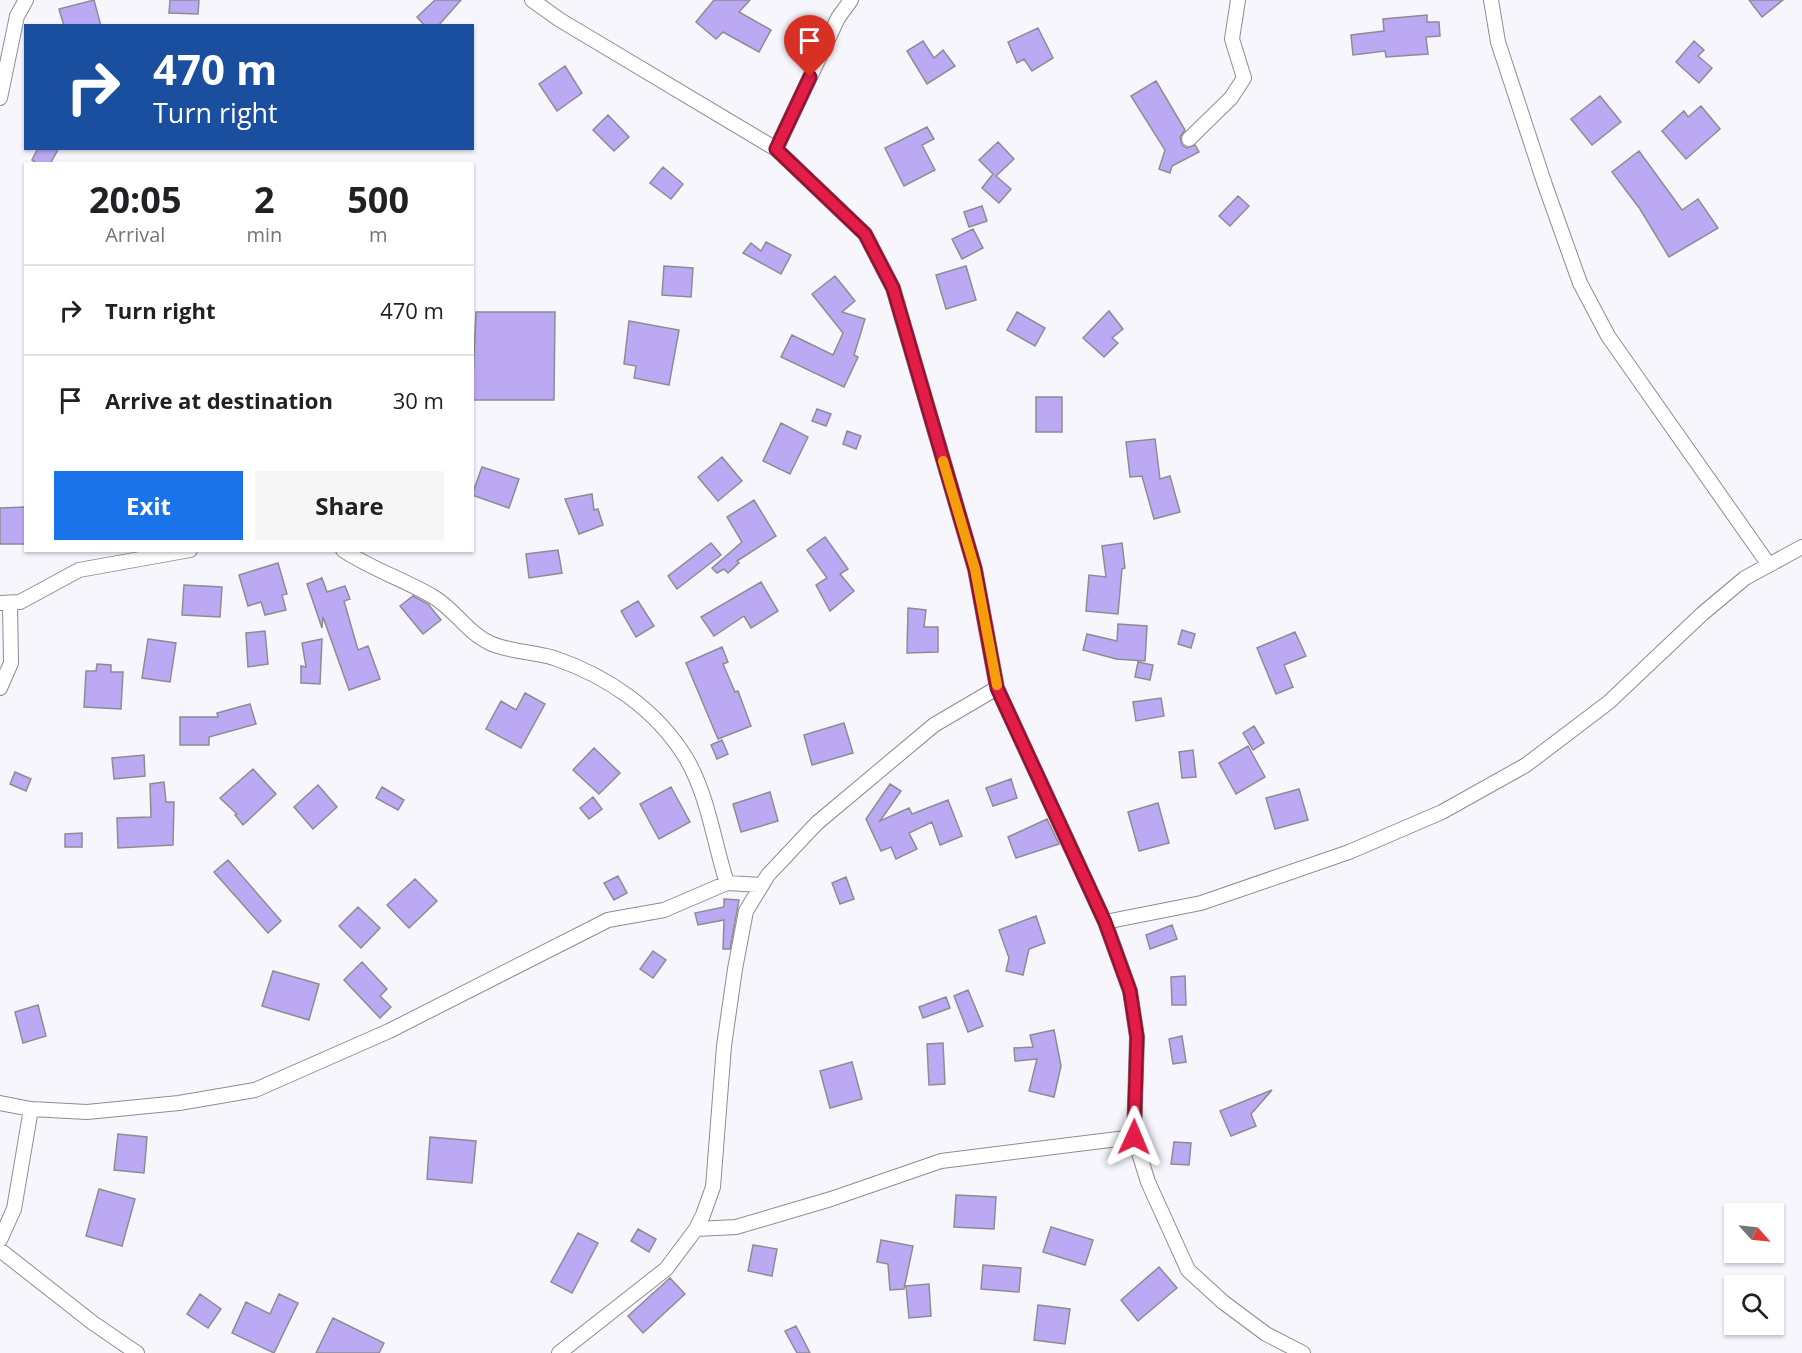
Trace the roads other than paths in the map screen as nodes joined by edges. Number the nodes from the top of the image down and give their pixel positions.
1 (26, 0) edge
2 (532, 0) edge
3 (850, 0) edge
4 (1238, 0) edge
5 (1491, 0) edge
6 (0, 98) edge
7 (1189, 139) dead end
8 (776, 149) junction
9 (1802, 548) edge
10 (179, 552) edge
11 (347, 552) edge
12 (1769, 565) junction
13 (5, 604) edge
14 (0, 688) edge
15 (997, 688) junction
16 (727, 883) junction
17 (762, 885) junction
18 (1105, 922) junction
19 (0, 1103) edge
20 (31, 1109) junction
21 (1134, 1137) junction
22 (696, 1229) junction
23 (0, 1240) edge
24 (0, 1250) edge
25 (137, 1353) edge
26 (559, 1353) edge
27 (1303, 1353) edge

1 - 6 street
2 - 8 street
3 - 8 street
4 - 7 street
5 - 12 street
8 - 15 street
9 - 12 street
10 - 13 street
11 - 16 street
12 - 18 street
13 - 14 street
15 - 17 street
15 - 18 street
16 - 17 street
16 - 20 street
17 - 22 street
18 - 21 street
19 - 20 street
20 - 23 street
21 - 22 street
21 - 27 street
22 - 26 street
24 - 25 street

